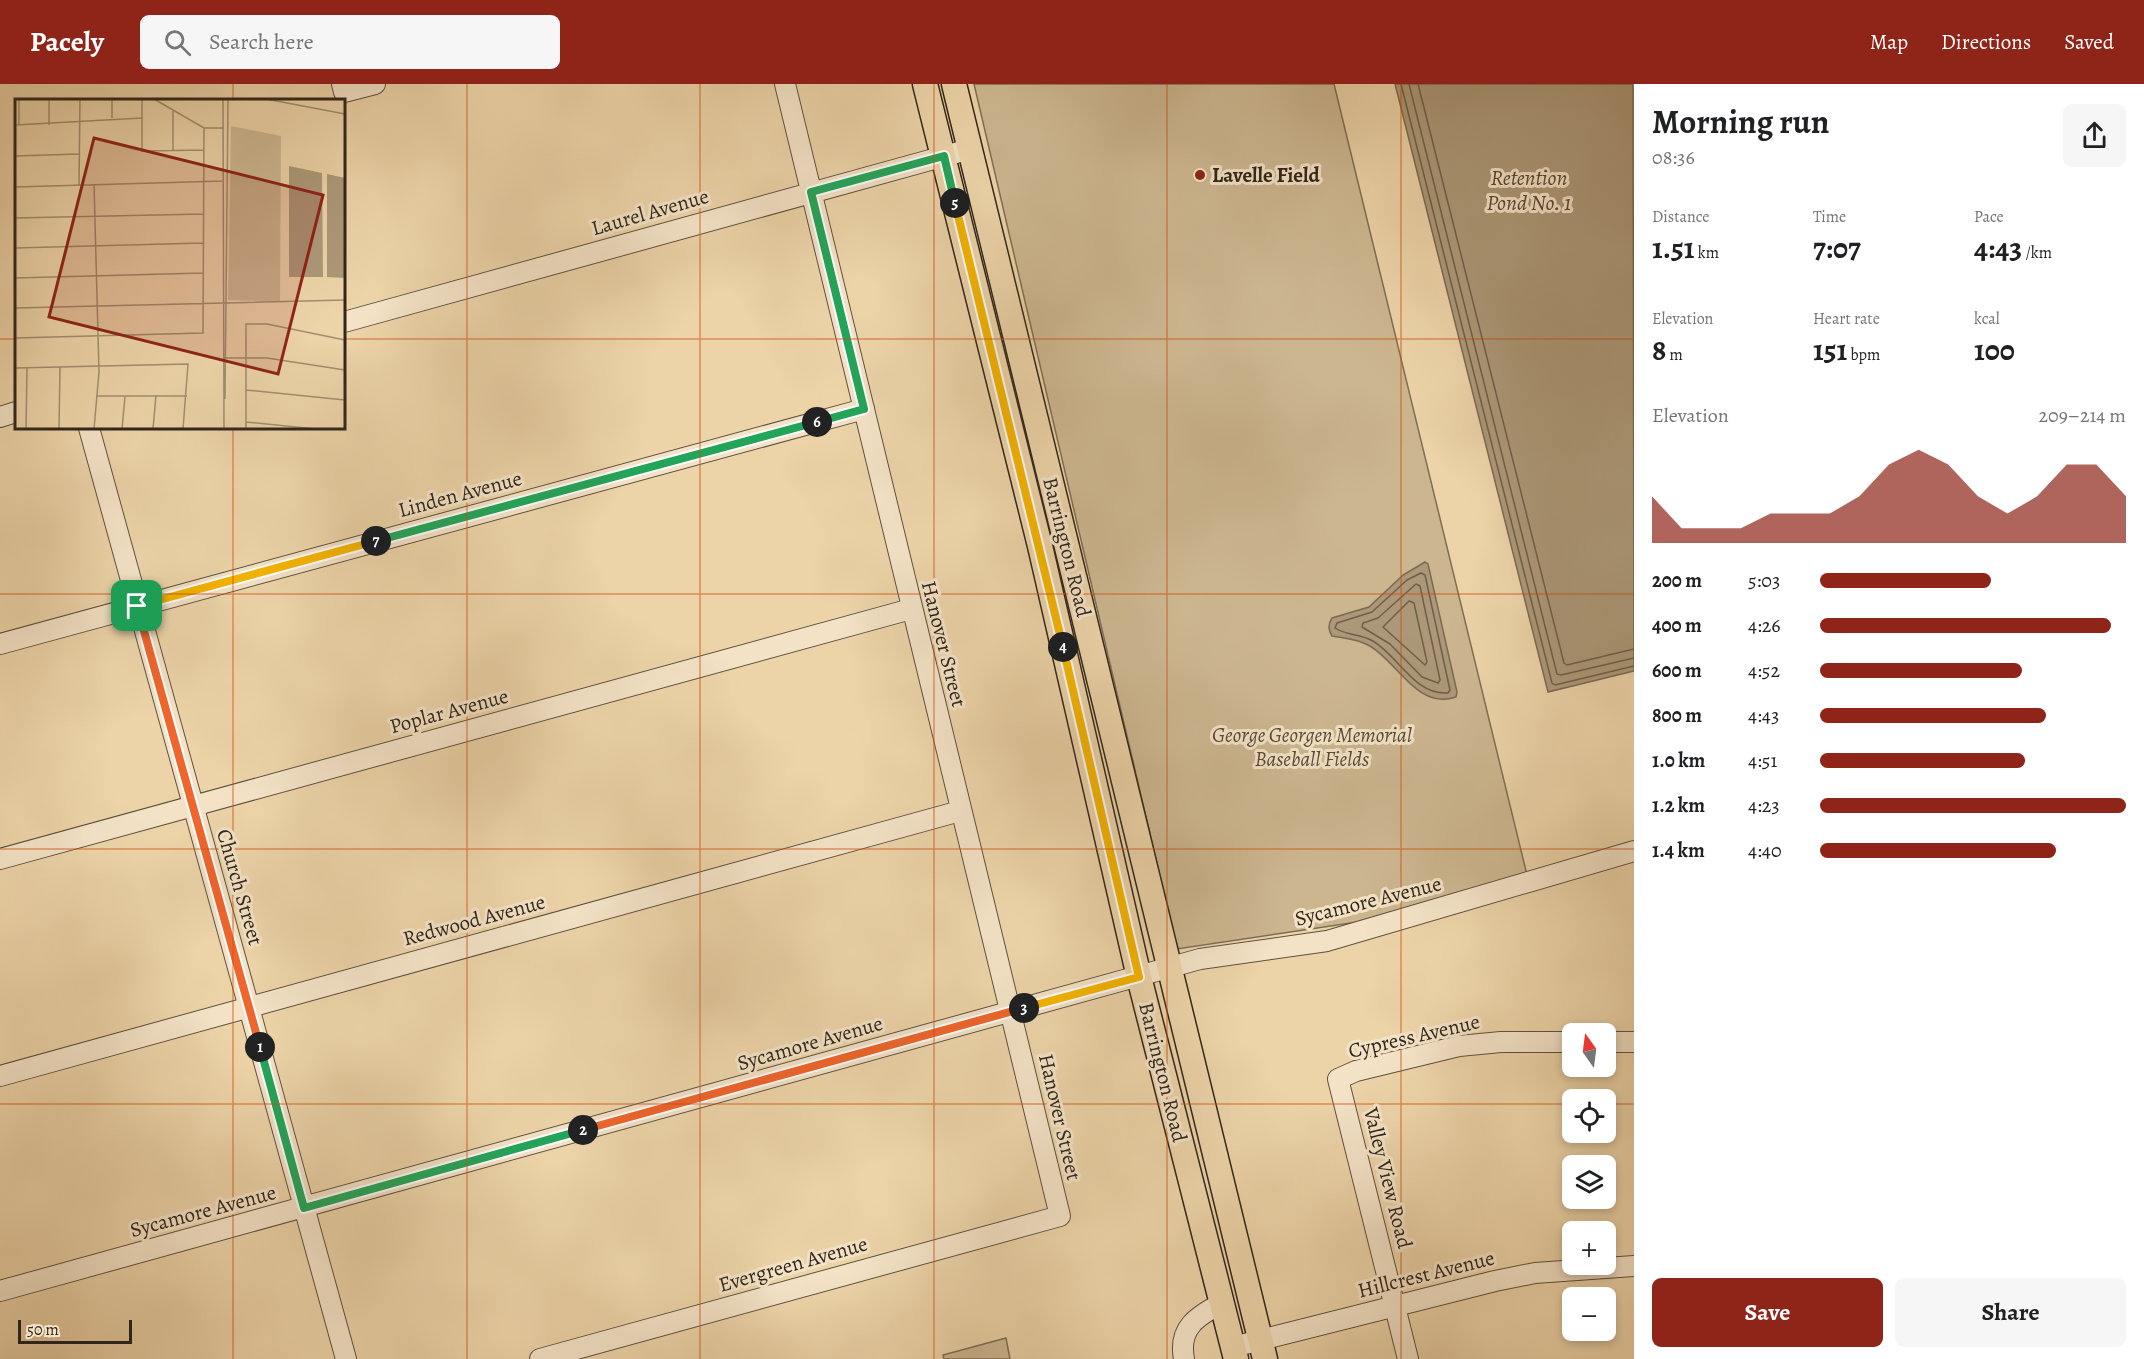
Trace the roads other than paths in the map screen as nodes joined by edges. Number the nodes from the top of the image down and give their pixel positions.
1 (375, 84) edge
2 (785, 84) edge
3 (925, 84) edge
4 (954, 84) edge
5 (343, 88) edge
6 (970, 149) junction
7 (944, 156) junction
8 (811, 192) junction
9 (345, 322) edge
10 (864, 409) junction
11 (15, 412) edge
12 (0, 417) edge
13 (89, 429) edge
14 (137, 606) junction
15 (911, 609) junction
16 (0, 644) edge
17 (193, 806) junction
18 (960, 811) junction
19 (1634, 851) edge
20 (0, 859) edge
21 (1170, 969) junction
22 (1139, 977) junction
23 (249, 1007) junction
24 (1011, 1011) junction
25 (1562, 1042) edge
26 (1616, 1042) edge
27 (1634, 1042) edge
28 (0, 1076) edge
29 (1338, 1078) joint
30 (304, 1208) junction
31 (1060, 1215) joint
32 (1634, 1266) edge
33 (0, 1291) edge
34 (1222, 1303) junction
35 (1395, 1306) junction
36 (1262, 1348) edge
37 (1235, 1353) edge
38 (346, 1359) edge
39 (540, 1359) edge
40 (1184, 1359) edge
41 (1408, 1359) edge

1 - 5 street
2 - 8 street, Hanover Street
3 - 7 main road, Barrington Road
4 - 6 main road, Barrington Road
6 - 7 street, Laurel Avenue
6 - 21 main road, Barrington Road
7 - 8 street, Laurel Avenue
7 - 22 main road, Barrington Road
8 - 9 street, Laurel Avenue
8 - 10 street, Hanover Street
10 - 14 street, Linden Avenue
10 - 15 street, Hanover Street
11 - 12 street
13 - 14 street, Church Street
14 - 16 street, Linden Avenue
14 - 17 street, Church Street
15 - 17 street, Poplar Avenue
15 - 18 street, Hanover Street
17 - 20 street, Poplar Avenue
17 - 23 street, Church Street
18 - 23 street, Redwood Avenue
18 - 24 street, Hanover Street
19 - 21 street, Sycamore Avenue
21 - 22 street, Sycamore Avenue
21 - 36 main road, Barrington Road
22 - 24 street, Sycamore Avenue
22 - 34 main road, Barrington Road
23 - 28 street, Redwood Avenue
23 - 30 street, Church Street
24 - 30 street, Sycamore Avenue
24 - 31 street, Hanover Street
25 - 29 street, Cypress Avenue
26 - 27 street
29 - 35 street, Valley View Road
30 - 33 street, Sycamore Avenue
30 - 38 street, Church Street
31 - 39 street, Evergreen Avenue
32 - 35 street, Hillcrest Avenue
34 - 37 main road, Barrington Road
34 - 40 street
35 - 36 street, Hillcrest Avenue
35 - 41 street, Valley View Road
36 - 37 street, Hillcrest Avenue

